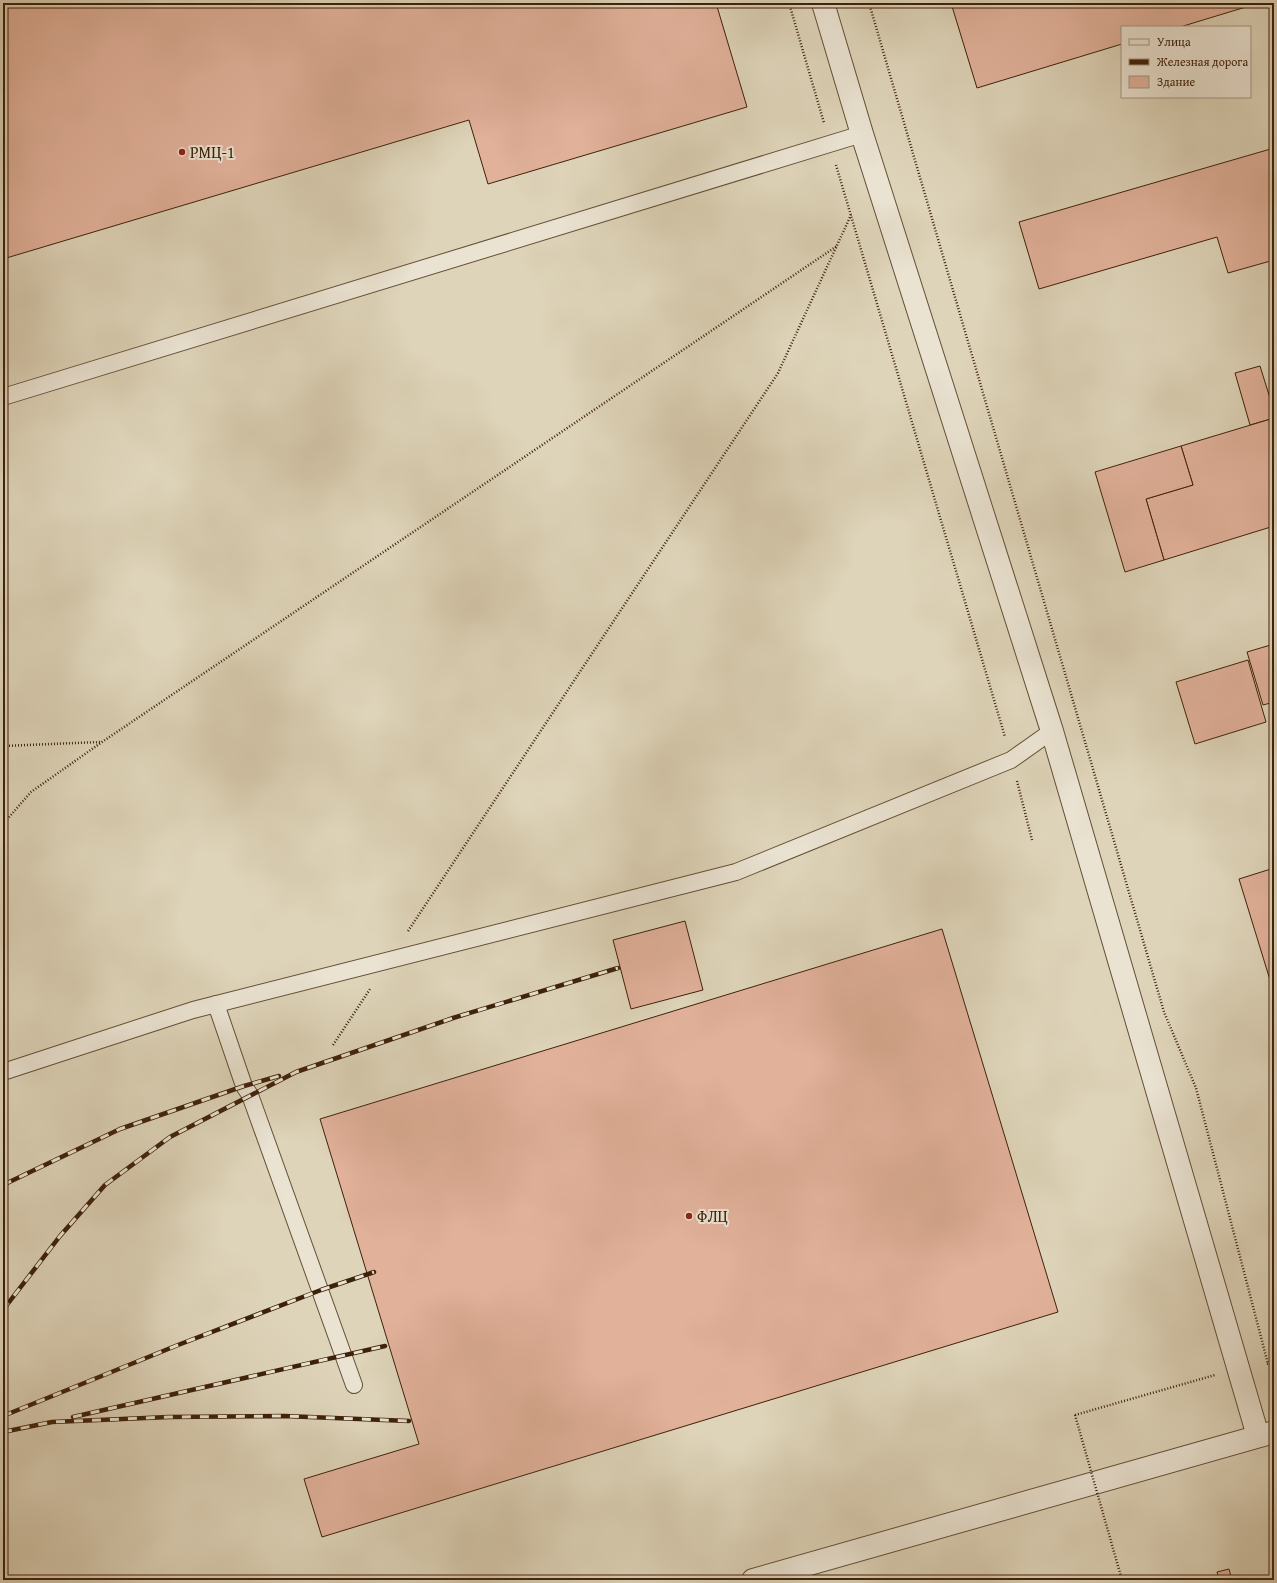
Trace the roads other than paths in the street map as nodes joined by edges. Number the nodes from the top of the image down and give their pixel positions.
1 (823, 3) edge
2 (862, 134) junction
3 (3, 397) edge
4 (1052, 731) junction
5 (216, 1004) junction
6 (3, 1072) edge
7 (354, 1385) dead end
8 (1266, 1434) edge
9 (753, 1580) edge

1 - 2 street
2 - 3 lane
2 - 4 street
4 - 5 lane
4 - 8 street
5 - 6 lane
5 - 7 lane
8 - 9 street

